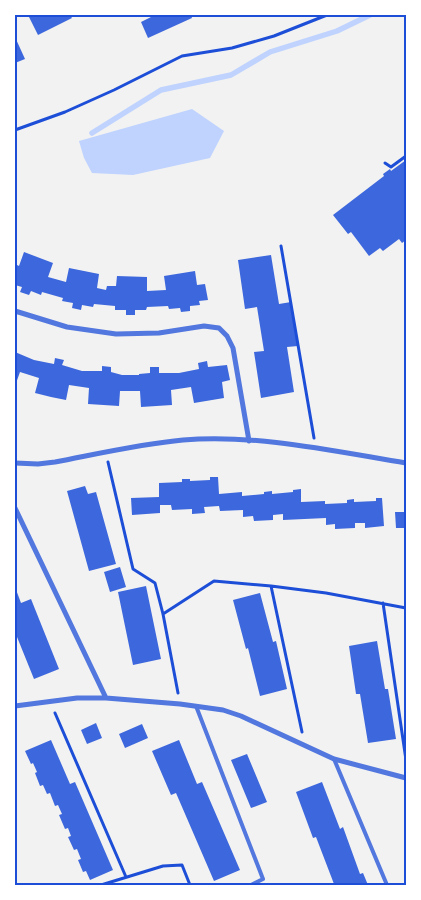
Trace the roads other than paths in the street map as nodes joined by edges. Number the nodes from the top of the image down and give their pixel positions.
1 (15, 310) edge
2 (248, 441) junction
3 (15, 463) edge
4 (406, 463) edge
5 (15, 508) edge
6 (106, 698) junction
7 (15, 706) edge
8 (196, 706) junction
9 (334, 759) junction
10 (406, 778) edge
11 (251, 885) edge
12 (388, 885) edge

1 - 2 street
2 - 3 street
2 - 4 street
5 - 6 street
6 - 7 street
6 - 8 street
8 - 9 street
8 - 11 lane
9 - 10 street
9 - 12 lane

